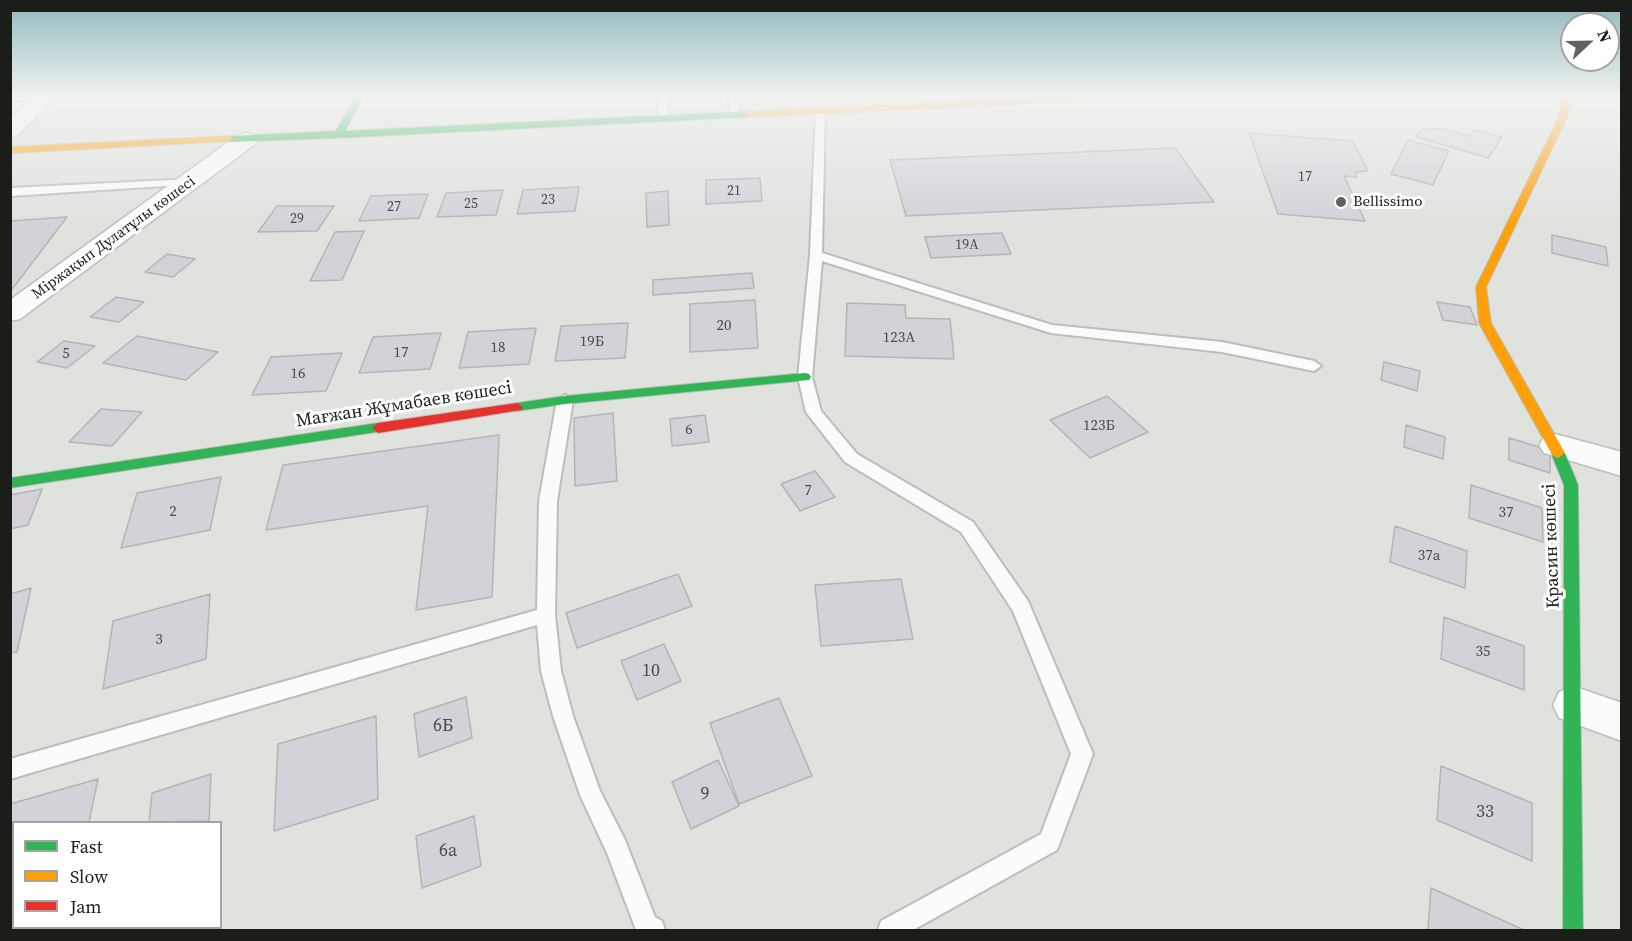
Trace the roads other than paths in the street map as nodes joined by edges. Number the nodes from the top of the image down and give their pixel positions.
1 (284, 138) edge
2 (819, 138) edge
3 (1553, 138) edge
4 (246, 140) junction
5 (10, 150) edge
6 (191, 182) junction
7 (10, 192) edge
8 (816, 255) junction
9 (10, 313) edge
10 (1314, 366) dead end
11 (805, 377) junction
12 (565, 400) junction
13 (1555, 445) junction
14 (1622, 464) edge
15 (10, 483) edge
16 (546, 615) junction
17 (1573, 705) junction
18 (1622, 722) edge
19 (10, 769) edge
20 (653, 930) edge
21 (890, 930) edge
22 (1573, 930) edge

1 - 4 street
2 - 8 lane
3 - 13 street, Красин көшесі
4 - 5 street
4 - 6 street, Міржақып Дулатұлы көшесі
6 - 7 lane
6 - 9 street, Міржақып Дулатұлы көшесі
8 - 10 lane
8 - 11 lane
11 - 12 street, Мағжан Жұмабаев көшесі
11 - 21 lane
12 - 15 street, Мағжан Жұмабаев көшесі
12 - 16 lane
13 - 14 street
13 - 17 street, Красин көшесі
16 - 19 lane
16 - 20 lane
17 - 18 street
17 - 22 street, Красин көшесі

